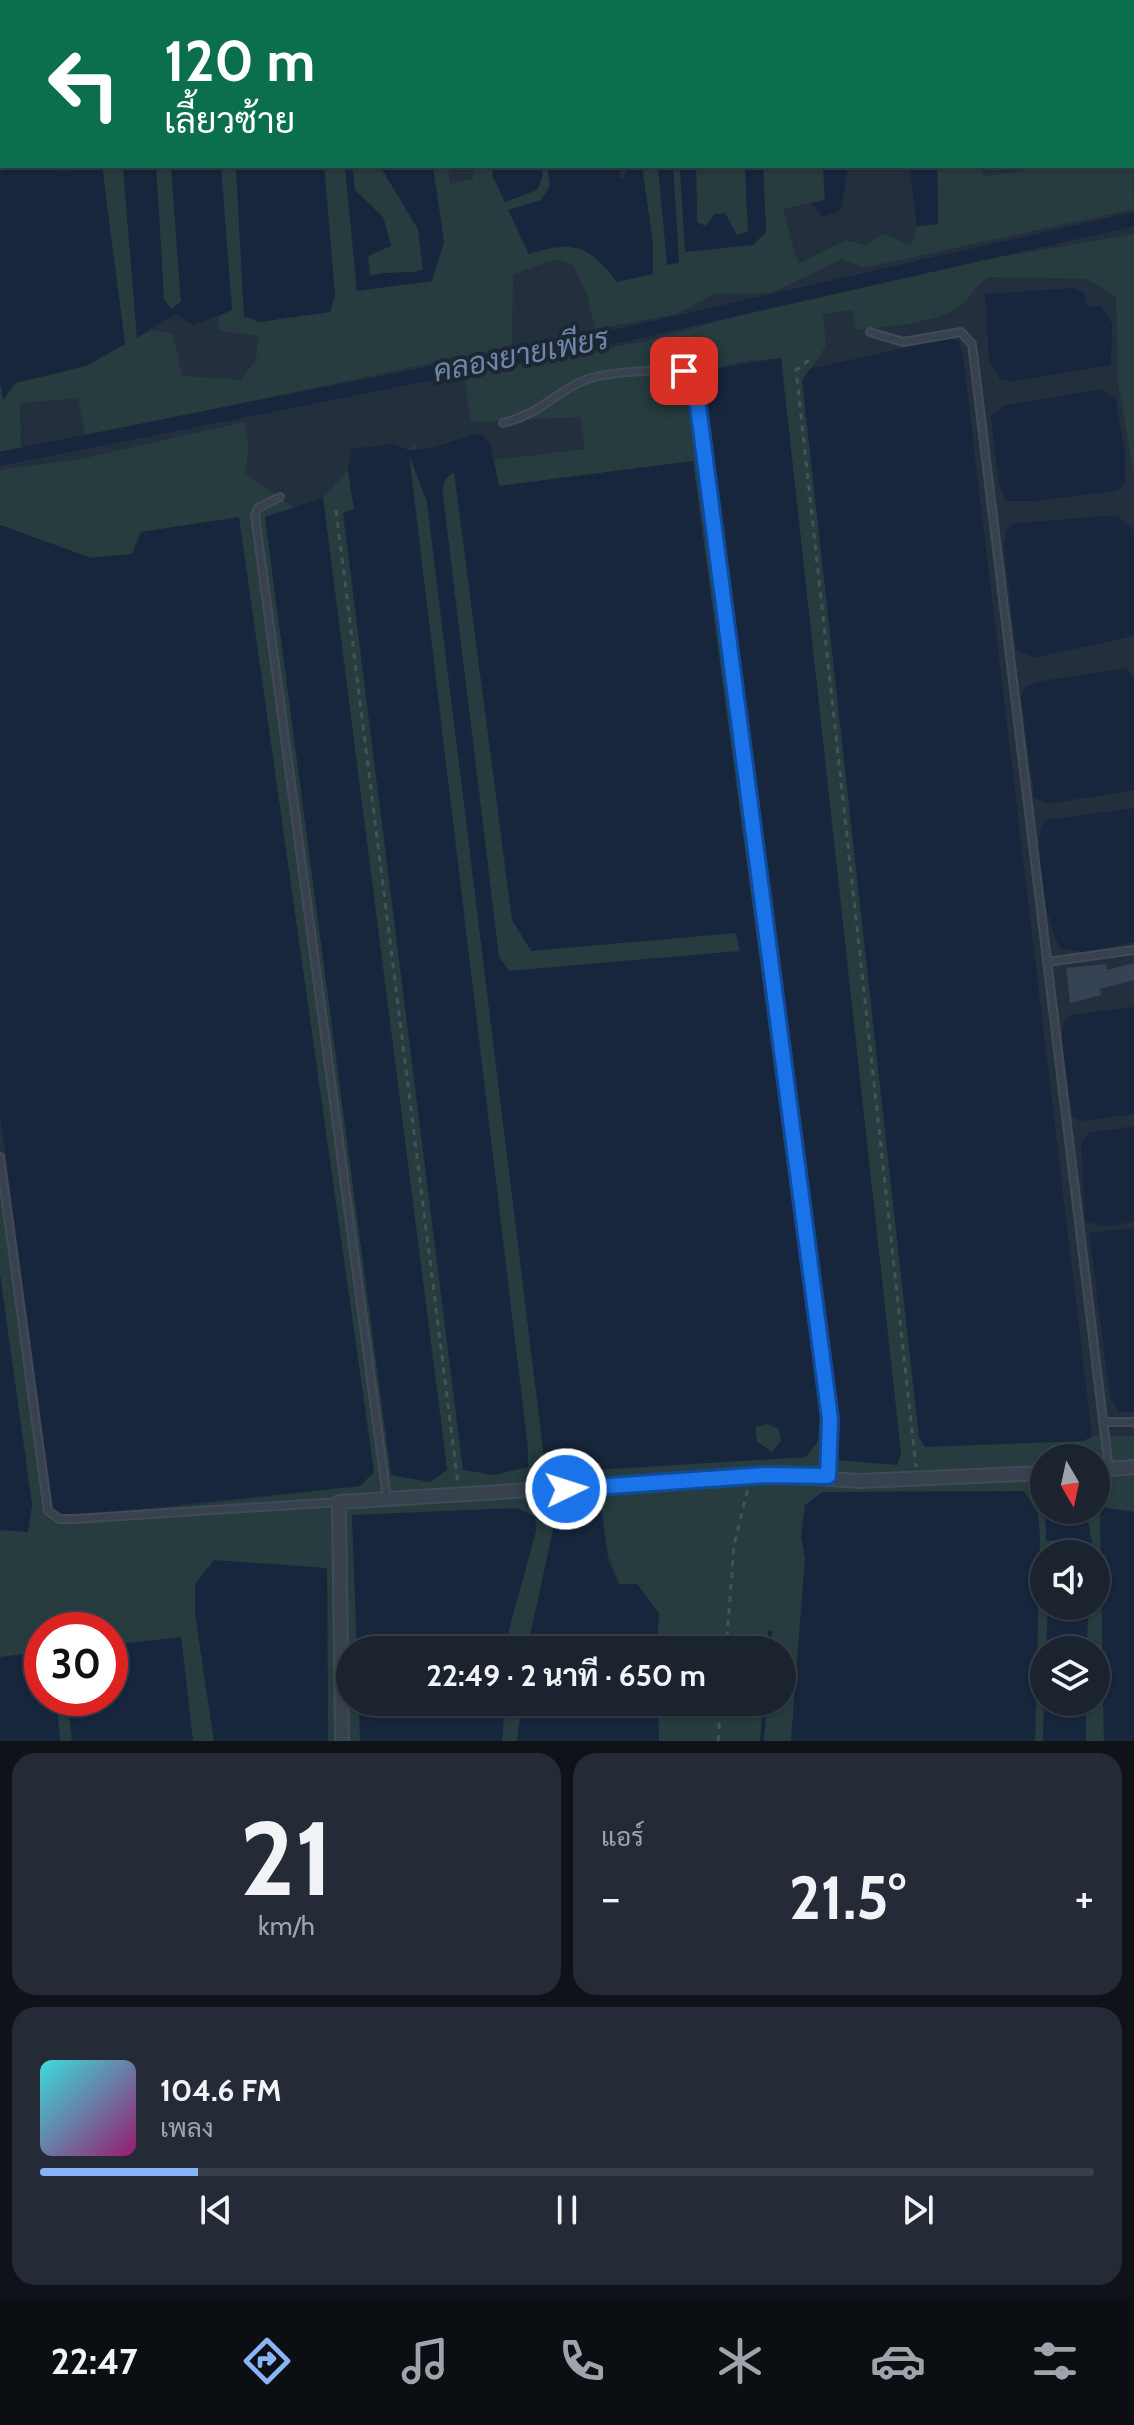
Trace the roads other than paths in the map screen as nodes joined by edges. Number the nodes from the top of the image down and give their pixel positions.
1 (870, 332) dead end
2 (503, 423) dead end
3 (280, 497) dead end
4 (1134, 950) edge
5 (1047, 962) junction
6 (0, 1157) edge
7 (1104, 1422) junction
8 (1134, 1422) edge
9 (1104, 1444) edge
10 (1134, 1467) edge
11 (1110, 1469) edge
12 (1030, 1474) edge
13 (828, 1476) junction
14 (339, 1502) junction
15 (387, 1502) junction
16 (342, 1741) edge

1 - 5 lane
2 - 13 lane
3 - 15 lane
4 - 5 lane
5 - 7 lane
6 - 14 lane
7 - 8 lane
7 - 9 lane
10 - 11 street
12 - 13 street
13 - 15 street
14 - 15 street
14 - 16 street

